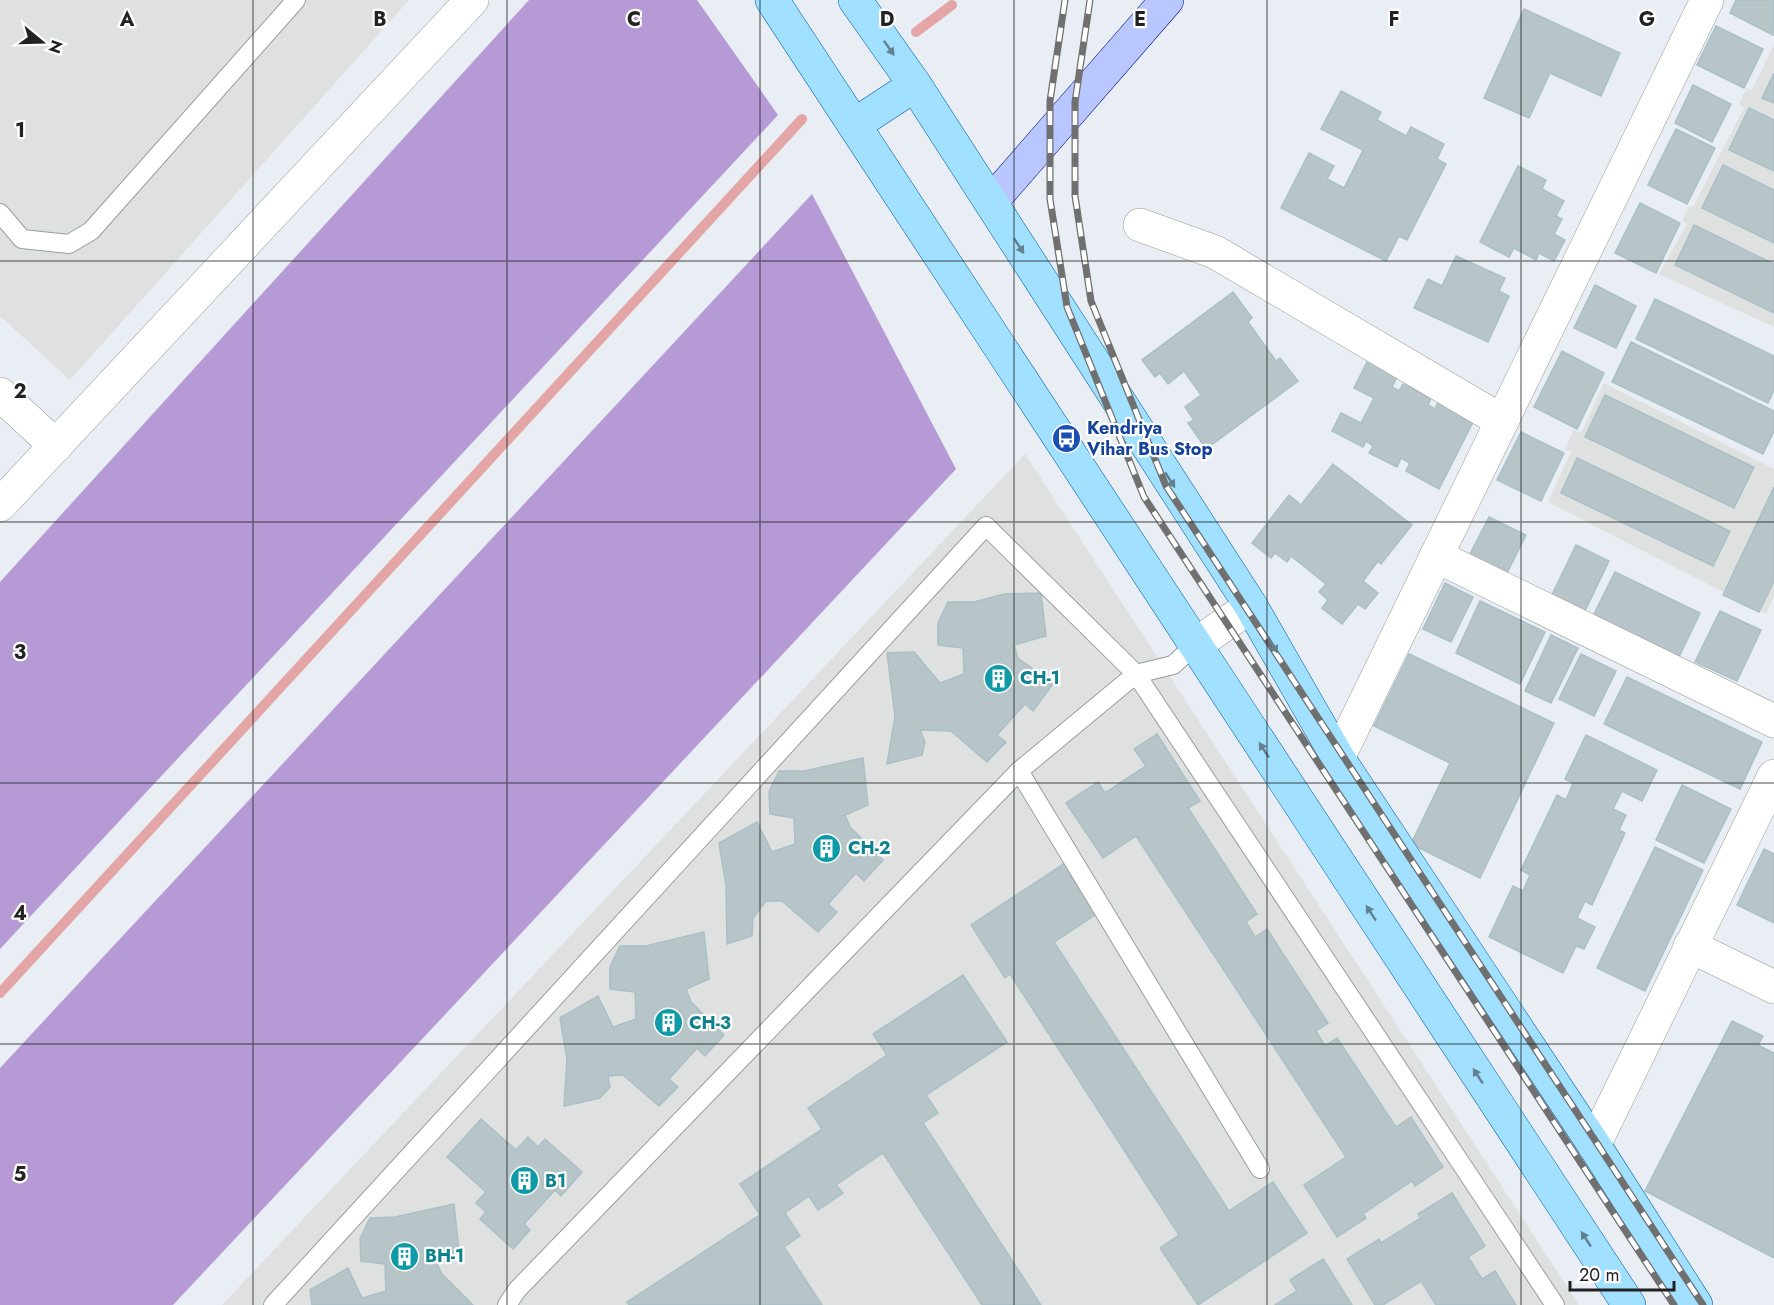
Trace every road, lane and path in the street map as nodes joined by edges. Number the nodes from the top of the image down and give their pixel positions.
1 (296, 0) edge
2 (472, 0) edge
3 (772, 0) edge
4 (855, 0) edge
5 (1167, 0) edge
6 (1707, 0) edge
7 (915, 85) junction
8 (854, 125) junction
9 (991, 202) junction
10 (0, 213) edge
11 (1140, 225) dead end
12 (0, 394) edge
13 (1502, 421) junction
14 (56, 446) junction
15 (0, 505) edge
16 (1436, 556) junction
17 (1251, 606) junction
18 (1195, 645) junction
19 (1136, 674) junction
20 (1774, 721) edge
21 (1338, 758) junction
22 (1019, 771) junction
23 (1774, 776) edge
24 (1690, 946) junction
25 (1774, 987) edge
26 (1594, 1144) junction
27 (1260, 1168) dead end
28 (273, 1305) edge
29 (507, 1305) edge
30 (1556, 1305) edge
31 (1629, 1305) edge
32 (1696, 1305) edge

1 - 10 lane
2 - 14 street
3 - 8 main road
4 -> 7 main road
5 - 9 street
6 - 13 street
7 - 8 main road
7 - 9 main road
8 - 18 main road
9 -> 17 main road
11 - 13 street
12 - 14 street
13 - 16 street
14 - 15 street
16 - 20 street
16 - 21 street
17 - 18 street
17 -> 21 main road
18 - 19 lane
31 -> 18 main road
19 - 22 lane
19 - 28 lane
19 - 30 lane
21 - 26 main road
22 - 27 lane
22 - 29 lane
23 - 24 street
24 - 25 street
24 - 26 street
26 - 32 main road

